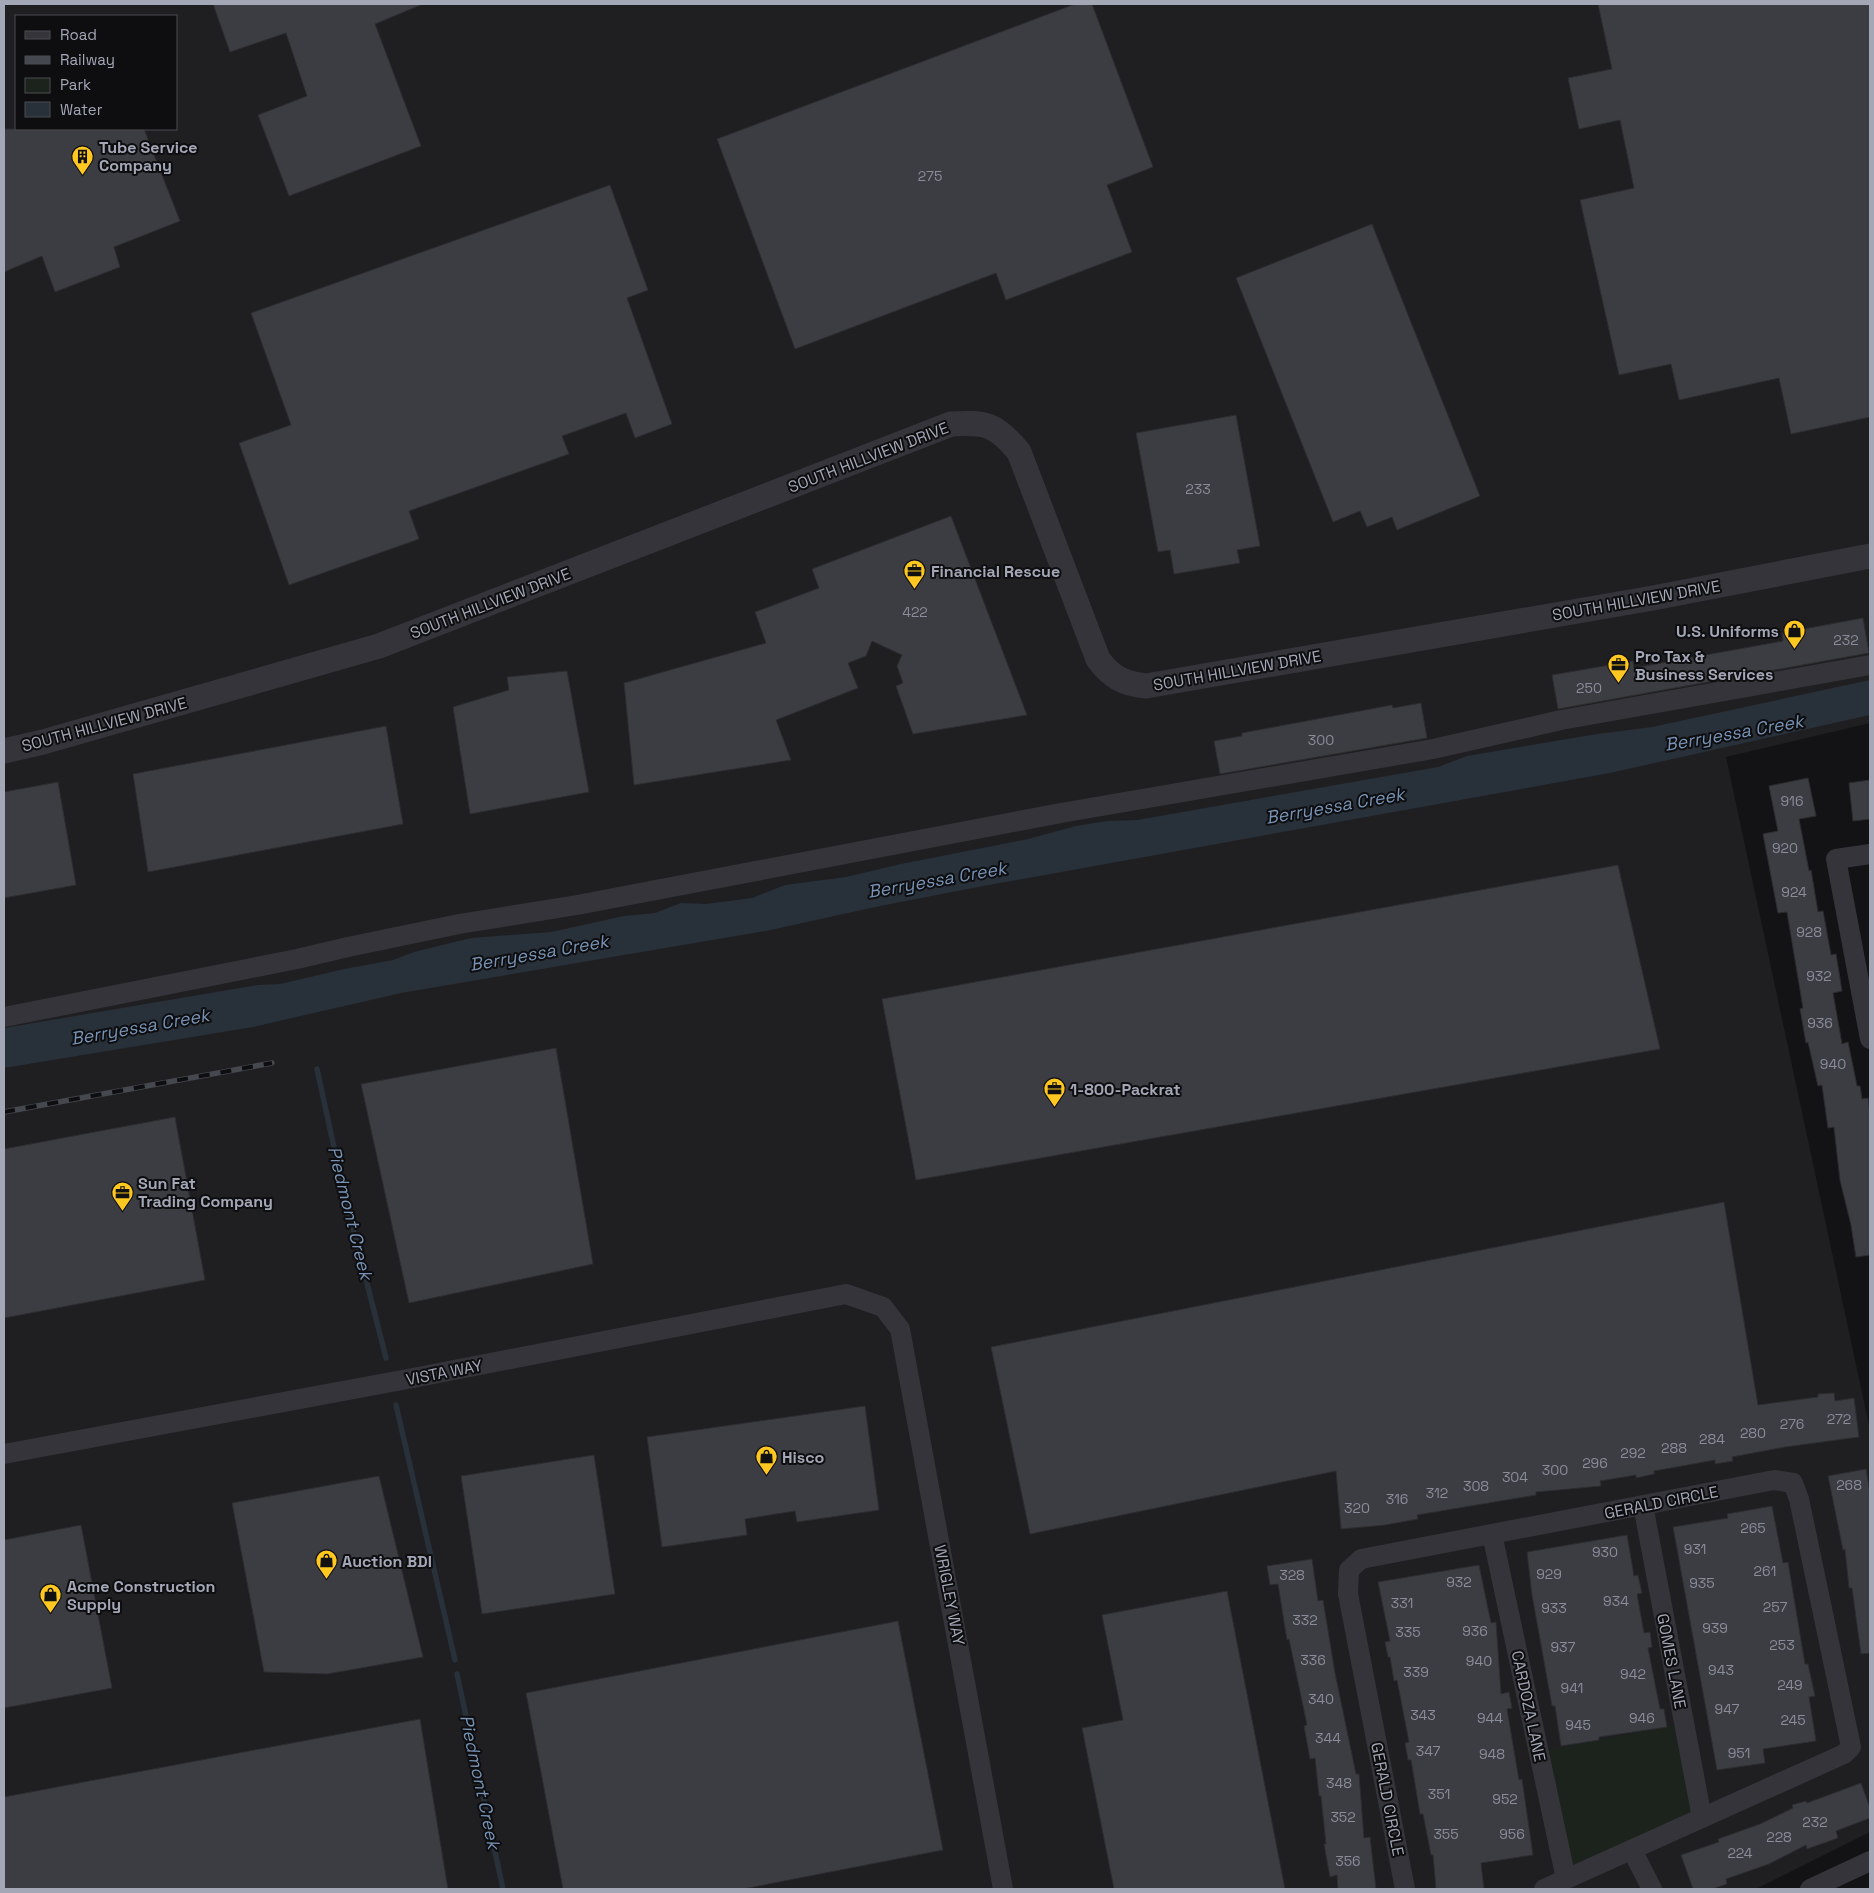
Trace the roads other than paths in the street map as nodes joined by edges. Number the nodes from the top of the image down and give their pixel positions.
1 (1870, 556) edge
2 (1870, 665) edge
3 (4, 751) edge
4 (1870, 854) edge
5 (4, 1017) edge
6 (1869, 1030) edge
7 (883, 1307) joint
8 (4, 1454) edge
9 (1643, 1505) junction
10 (1492, 1534) junction
11 (1702, 1818) junction
12 (1632, 1850) junction
13 (1870, 1861) edge
14 (1566, 1879) junction
15 (1003, 1889) edge
16 (1405, 1889) edge
17 (1544, 1889) edge
18 (1652, 1889) edge
19 (1810, 1889) edge

1 - 3 street, SOUTH HILLVIEW DRIVE
2 - 5 street
4 - 6 street
7 - 8 street, VISTA WAY
7 - 15 street, WRIGLEY WAY
9 - 10 street, GERALD CIRCLE
9 - 11 street, GOMES LANE
9 - 11 street, GERALD CIRCLE
10 - 14 street, CARDOZA LANE
10 - 16 street, GERALD CIRCLE
11 - 12 street, GERALD CIRCLE
12 - 14 street, GERALD CIRCLE
12 - 18 street
13 - 19 street
14 - 17 street, GERALD CIRCLE

